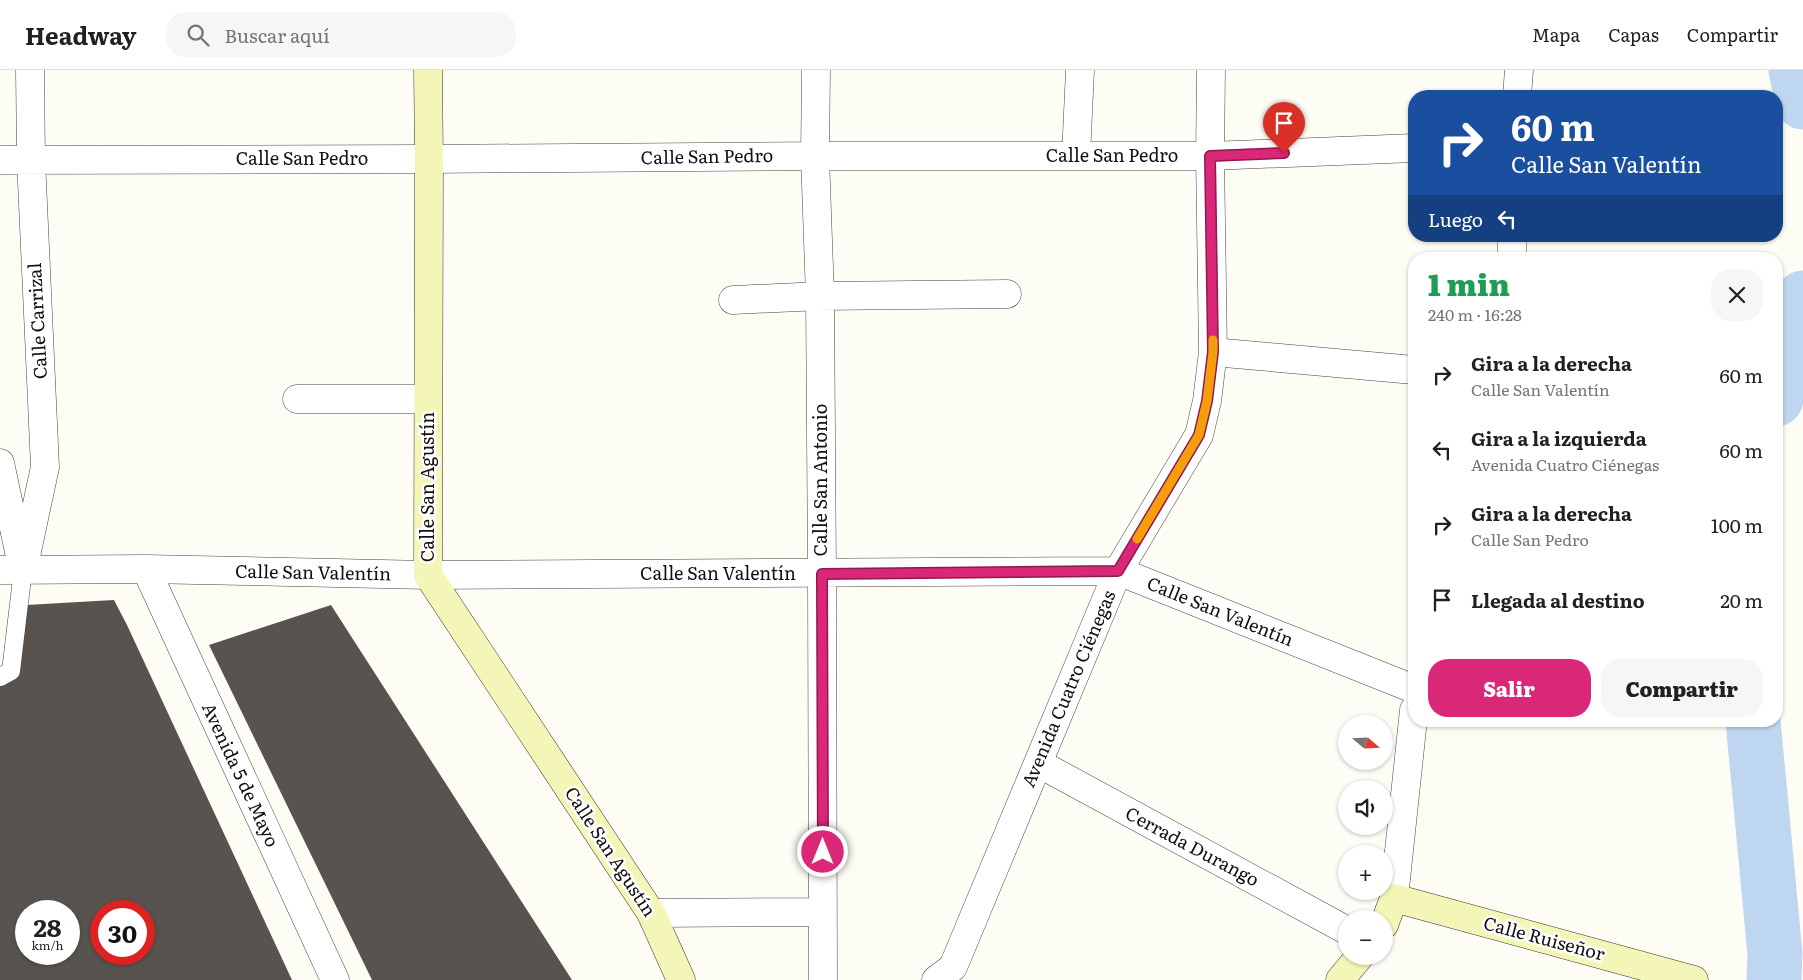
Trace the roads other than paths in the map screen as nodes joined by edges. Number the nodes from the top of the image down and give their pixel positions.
1 (30, 70) edge
2 (428, 70) edge
3 (816, 70) edge
4 (1080, 70) edge
5 (1211, 70) edge
6 (1519, 70) edge
7 (1518, 90) edge
8 (1408, 148) edge
9 (815, 156) junction
10 (1076, 156) junction
11 (1210, 156) junction
12 (429, 159) junction
13 (0, 160) edge
14 (31, 160) junction
15 (1007, 294) dead end
16 (820, 296) junction
17 (733, 300) dead end
18 (1213, 352) junction
19 (1408, 369) edge
20 (297, 399) dead end
21 (428, 399) junction
22 (0, 463) edge
23 (146, 569) junction
24 (12, 570) edge
25 (1118, 571) junction
26 (822, 574) junction
27 (428, 575) junction
28 (0, 677) edge
29 (1408, 687) edge
30 (1412, 727) edge
31 (1038, 763) junction
32 (1394, 898) junction
33 (1390, 910) edge
34 (823, 912) junction
35 (651, 913) junction
36 (1338, 926) edge
37 (1352, 965) edge
38 (335, 980) edge
39 (681, 980) edge
40 (823, 980) edge
41 (936, 980) edge
42 (1340, 980) edge
43 (1694, 980) edge

1 - 14 street, Calle Carrizal
2 - 12 street, Calle San Agustín
3 - 9 street, Calle San Antonio
4 - 10 street
5 - 11 street, Avenida Cuatro Ciénegas
6 - 7 street
8 - 11 street, Calle San Pedro
9 - 10 street, Calle San Pedro
9 - 12 street, Calle San Pedro
9 - 16 street, Calle San Antonio
10 - 11 street, Calle San Pedro
11 - 18 street, Avenida Cuatro Ciénegas
12 - 14 street, Calle San Pedro
12 - 21 street, Calle San Agustín
13 - 14 street, Calle San Pedro
14 - 24 street, Calle Carrizal
15 - 16 street
16 - 17 street
16 - 26 street, Calle San Antonio
18 - 19 street
18 - 25 street, Avenida Cuatro Ciénegas
20 - 21 street
21 - 27 street, Calle San Agustín
22 - 24 street
23 - 24 street, Calle San Valentín
23 - 27 street, Calle San Valentín
23 - 38 street, Avenida 5 de Mayo
24 - 28 lane
25 - 26 street, Calle San Valentín
25 - 29 street, Calle San Valentín
25 - 31 street, Avenida Cuatro Ciénegas
26 - 27 street, Calle San Valentín
26 - 34 street, Calle San Antonio
27 - 35 street, Calle San Agustín
30 - 32 street
31 - 36 street, Cerrada Durango
31 - 41 street, Avenida Cuatro Ciénegas
32 - 33 street
32 - 43 street, Calle Ruiseñor
34 - 35 street
34 - 40 street, Calle San Antonio
35 - 39 street, Calle San Agustín
37 - 42 street

